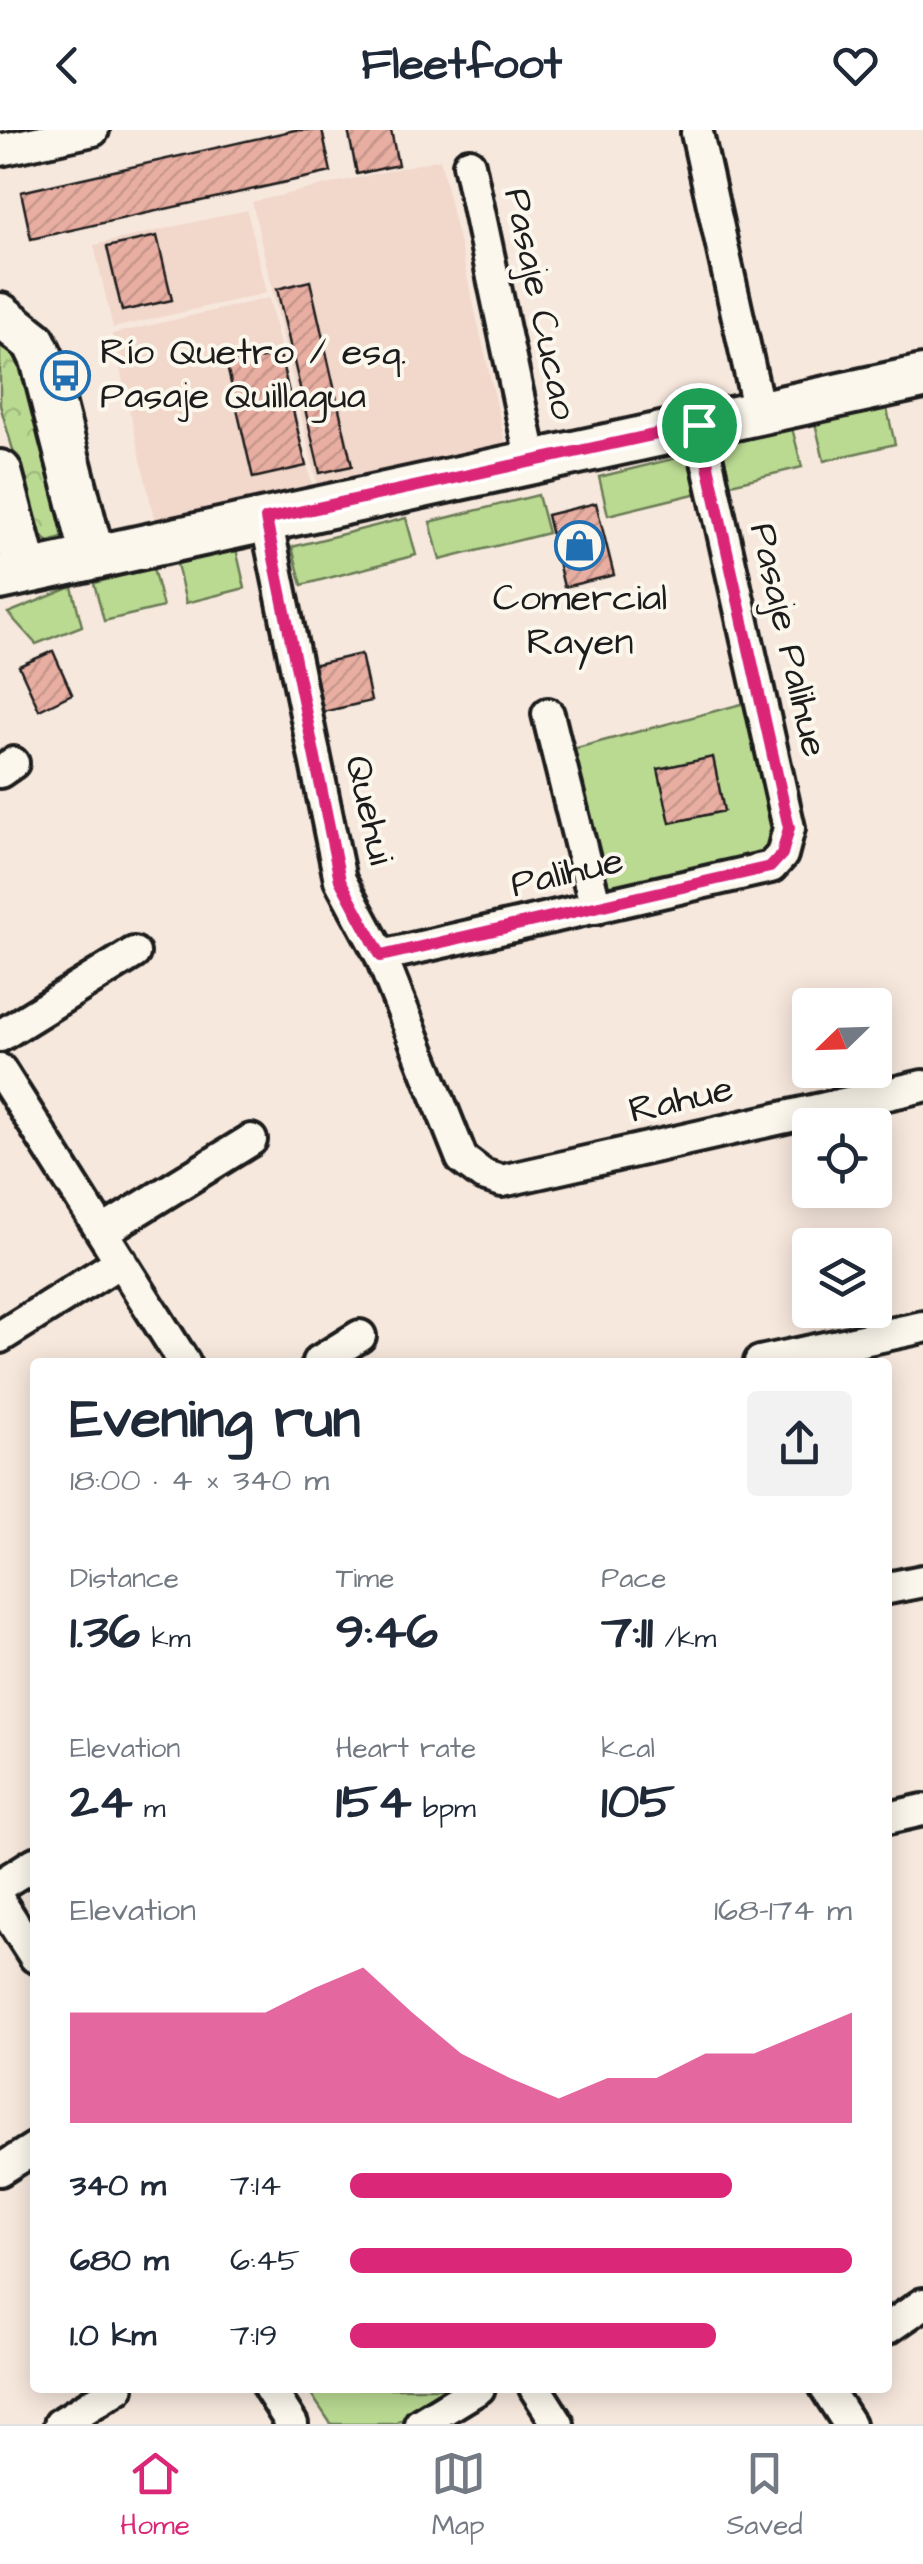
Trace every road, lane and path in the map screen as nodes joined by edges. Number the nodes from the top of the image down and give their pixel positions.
1 (93, 130) edge
2 (697, 133) dead end
3 (0, 150) edge
4 (469, 164) dead end
5 (0, 316) edge
6 (923, 377) edge
7 (759, 412) junction
8 (699, 425) junction
9 (532, 462) junction
10 (0, 472) edge
11 (266, 519) junction
12 (93, 557) junction
13 (13, 575) edge
14 (548, 714) dead end
15 (770, 867) joint
16 (596, 908) junction
17 (134, 953) dead end
18 (381, 956) junction
19 (0, 1036) edge
20 (0, 1070) edge
21 (923, 1086) edge
22 (251, 1140) dead end
23 (462, 1158) joint
24 (102, 1232) junction
25 (120, 1261) junction
26 (923, 1327) edge
27 (360, 1336) dead end
28 (0, 1337) edge
29 (181, 1358) edge
30 (324, 1358) edge
31 (799, 1358) edge
32 (923, 1580) edge
33 (892, 1587) edge
34 (923, 1810) edge
35 (892, 1817) edge
36 (30, 1866) edge
37 (0, 1885) edge
38 (0, 1902) edge
39 (30, 1949) edge
40 (30, 2151) edge
41 (0, 2170) edge
42 (923, 2304) edge
43 (892, 2325) edge
44 (110, 2393) edge
45 (272, 2393) edge
46 (471, 2393) edge
47 (538, 2393) edge
48 (829, 2393) edge
49 (60, 2424) edge
50 (292, 2424) edge
51 (420, 2424) edge
52 (558, 2424) edge
53 (849, 2424) edge

1 - 3 street
2 - 7 street
4 - 9 street, Pasaje Cucao
5 - 12 street
6 - 7 street
7 - 8 street
8 - 9 street
8 - 15 street, Pasaje Palihue
9 - 11 street
10 - 13 street
11 - 12 street
11 - 18 street, Quehui
12 - 13 street
14 - 16 street
15 - 16 street, Palihue
16 - 18 street, Palihue
17 - 19 street
18 - 23 street, Quehui
20 - 24 street
21 - 23 street, Rahue
22 - 24 street
24 - 25 street
25 - 28 street
25 - 29 street
26 - 31 street
27 - 30 street
32 - 33 street
34 - 35 street
36 - 37 street
38 - 39 street
40 - 41 street
42 - 43 street
44 - 49 street
45 - 50 street
46 - 51 street
47 - 52 street
48 - 53 street

